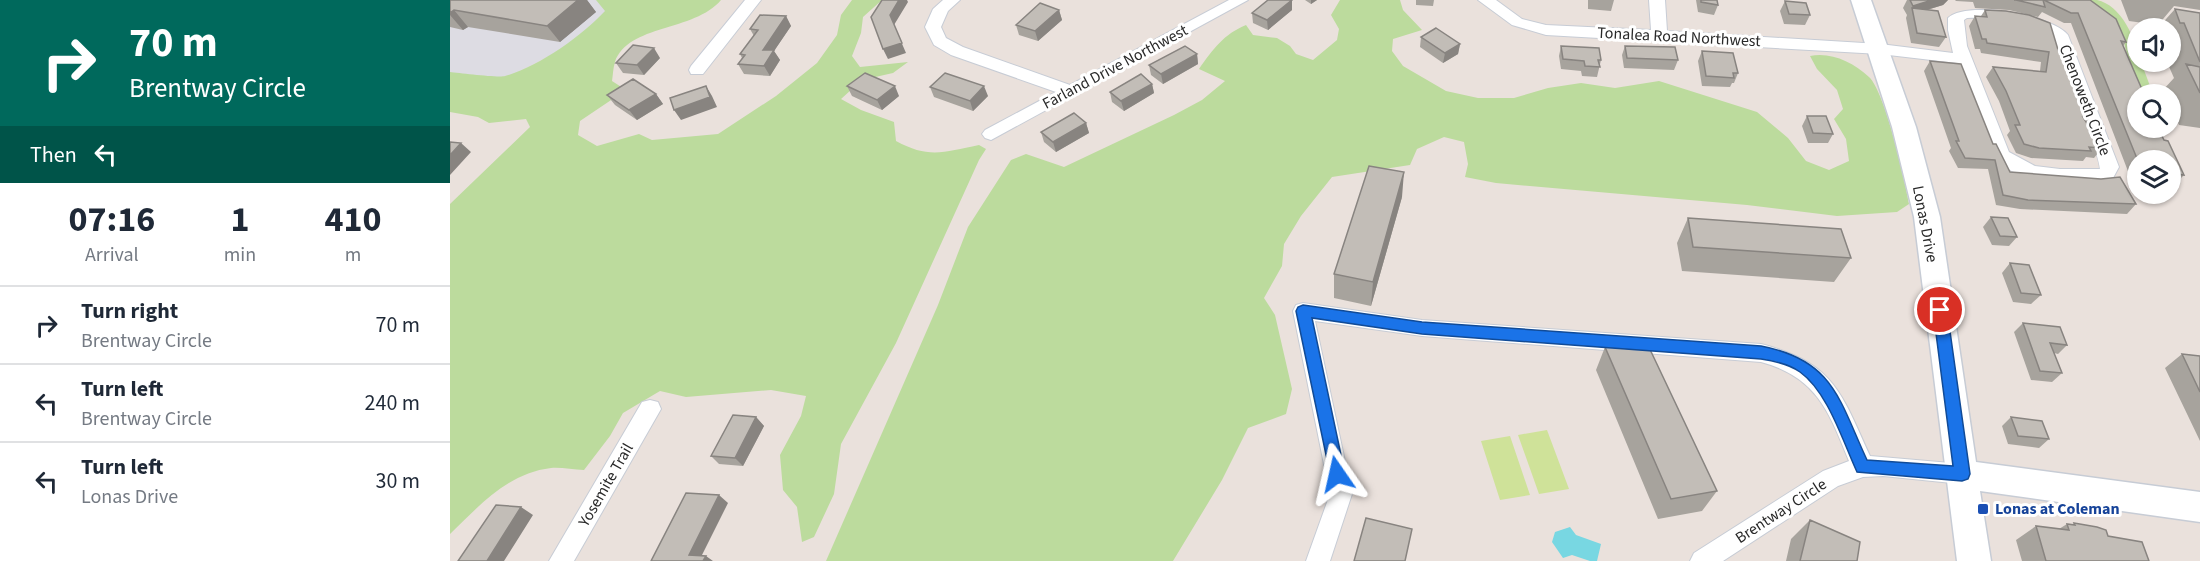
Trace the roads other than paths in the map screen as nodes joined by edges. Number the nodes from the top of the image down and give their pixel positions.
1 (753, 0) edge
2 (952, 0) edge
3 (1240, 0) edge
4 (1486, 0) edge
5 (1657, 0) edge
6 (1861, 0) edge
7 (1659, 34) junction
8 (1880, 49) junction
9 (1963, 59) junction
10 (697, 70) dead end
11 (1071, 91) junction
12 (991, 134) dead end
13 (650, 409) dead end
14 (1863, 467) junction
15 (1962, 474) junction
16 (2200, 507) edge
17 (561, 561) edge
18 (1318, 561) edge
19 (1702, 561) edge
20 (1974, 561) edge

1 - 10 street
2 - 11 street
3 - 11 street, Farland Drive Northwest
4 - 7 street, Tonalea Road Northwest
5 - 7 street
6 - 8 street, Lonas Drive
7 - 8 street, Tonalea Road Northwest
8 - 9 street, Tonalea Road Northwest
8 - 15 street, Lonas Drive
9 - 9 street, Chenoweth Circle
11 - 12 street, Farland Drive Northwest
13 - 17 street, Yosemite Trail
14 - 15 street, Brentway Circle
14 - 18 street
14 - 19 street, Brentway Circle
15 - 16 street
15 - 20 street, Lonas Drive

